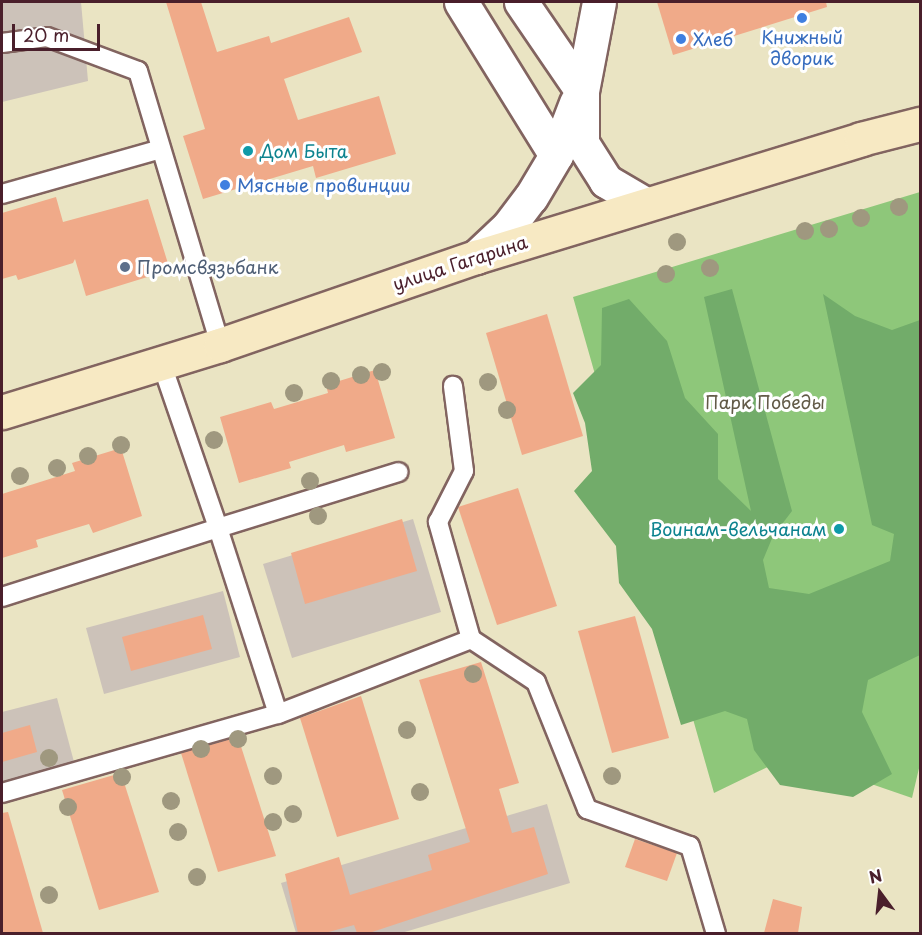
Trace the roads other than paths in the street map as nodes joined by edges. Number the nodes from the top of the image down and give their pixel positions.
1 (460, 2) edge
2 (521, 2) edge
3 (599, 2) edge
4 (2, 43) edge
5 (582, 91) junction
6 (921, 124) edge
7 (861, 139) junction
8 (921, 141) edge
9 (161, 149) junction
10 (556, 154) junction
11 (2, 194) edge
12 (645, 204) junction
13 (476, 257) junction
14 (220, 345) junction
15 (161, 362) junction
16 (453, 386) dead end
17 (2, 412) edge
18 (399, 472) dead end
19 (218, 528) junction
20 (2, 597) edge
21 (471, 639) junction
22 (279, 714) junction
23 (2, 793) edge
24 (716, 933) edge

1 - 10 street
2 - 5 street
3 - 5 street
4 - 9 lane
5 - 10 street
5 - 12 street
6 - 7 main road, улица Гагарина
7 - 8 main road
7 - 12 main road, улица Гагарина
9 - 11 lane
9 - 14 lane
10 - 13 street
12 - 13 main road, улица Гагарина
13 - 14 main road, улица Гагарина
14 - 15 main road, улица Гагарина
15 - 17 main road, улица Гагарина
15 - 19 lane
16 - 21 lane
18 - 19 lane
19 - 20 lane
19 - 22 lane
21 - 22 lane
21 - 24 lane
22 - 23 lane

